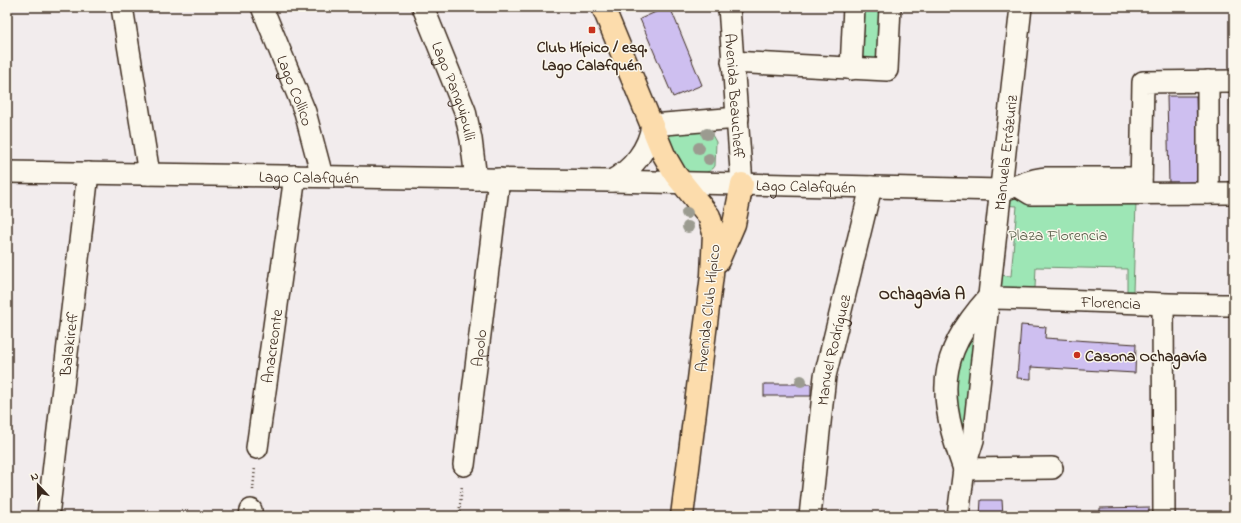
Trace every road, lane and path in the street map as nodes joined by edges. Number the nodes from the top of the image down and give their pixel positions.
1 (122, 7) edge
2 (262, 7) edge
3 (423, 7) edge
4 (603, 7) edge
5 (729, 7) edge
6 (854, 7) edge
7 (890, 7) edge
8 (1021, 7) edge
9 (732, 62) junction
10 (852, 69) junction
11 (1208, 81) junction
12 (1234, 81) edge
13 (738, 118) junction
14 (652, 125) junction
15 (7, 172) edge
16 (88, 173) junction
17 (149, 174) junction
18 (295, 176) junction
19 (322, 176) junction
20 (476, 179) junction
21 (499, 180) junction
22 (612, 181) junction
23 (683, 183) junction
24 (742, 184) junction
25 (1141, 186) junction
26 (871, 187) junction
27 (1010, 188) junction
28 (1208, 193) junction
29 (1234, 193) edge
30 (712, 275) junction
31 (988, 298) junction
32 (1164, 304) junction
33 (1234, 305) edge
34 (257, 448) joint
35 (464, 465) joint
36 (964, 468) junction
37 (1052, 468) dead end
38 (250, 513) edge
39 (48, 516) edge
40 (459, 516) edge
41 (682, 516) edge
42 (810, 516) edge
43 (958, 516) edge
44 (1164, 516) edge

1 - 17 street
2 - 19 street, Lago Collico
3 - 20 street, Lago Panguipulli
4 - 14 main road, Avenida Club Hípico
5 - 9 street, Avenida Beaucheff
6 - 10 street
7 - 10 street
8 - 27 street, Manuela Errázuriz
9 - 10 street
9 - 13 street, Avenida Beaucheff
11 - 12 street
11 - 25 street
11 - 28 street
13 - 14 street
13 - 24 street, Avenida Beaucheff
14 - 22 street
14 - 23 main road, Avenida Club Hípico
15 - 16 street, Lago Calafquén
16 - 17 street, Lago Calafquén
16 - 39 street, Balakireff
17 - 18 street, Lago Calafquén
18 - 19 street, Lago Calafquén
18 - 34 street, Anacreonte
19 - 20 street, Lago Calafquén
20 - 21 street, Lago Calafquén
21 - 22 street, Lago Calafquén
21 - 35 street, Apolo
22 - 23 street, Lago Calafquén
23 - 24 street, Lago Calafquén
23 - 30 main road, Avenida Club Hípico
24 - 26 street, Lago Calafquén
24 - 30 main road
25 - 27 street
25 - 28 street
26 - 27 street, Lago Calafquén
26 - 42 street, Manuel Rodríguez
27 - 31 street, Manuela Errázuriz
28 - 29 street
30 - 41 main road, Avenida Club Hípico
31 - 32 street, Florencia
31 - 36 street, Manuela Errázuriz
31 - 36 street, Manuela Errázuriz
32 - 33 street, Florencia
32 - 44 street
34 - 38 path
35 - 40 path
36 - 37 street
36 - 43 street, Manuela Errázuriz

